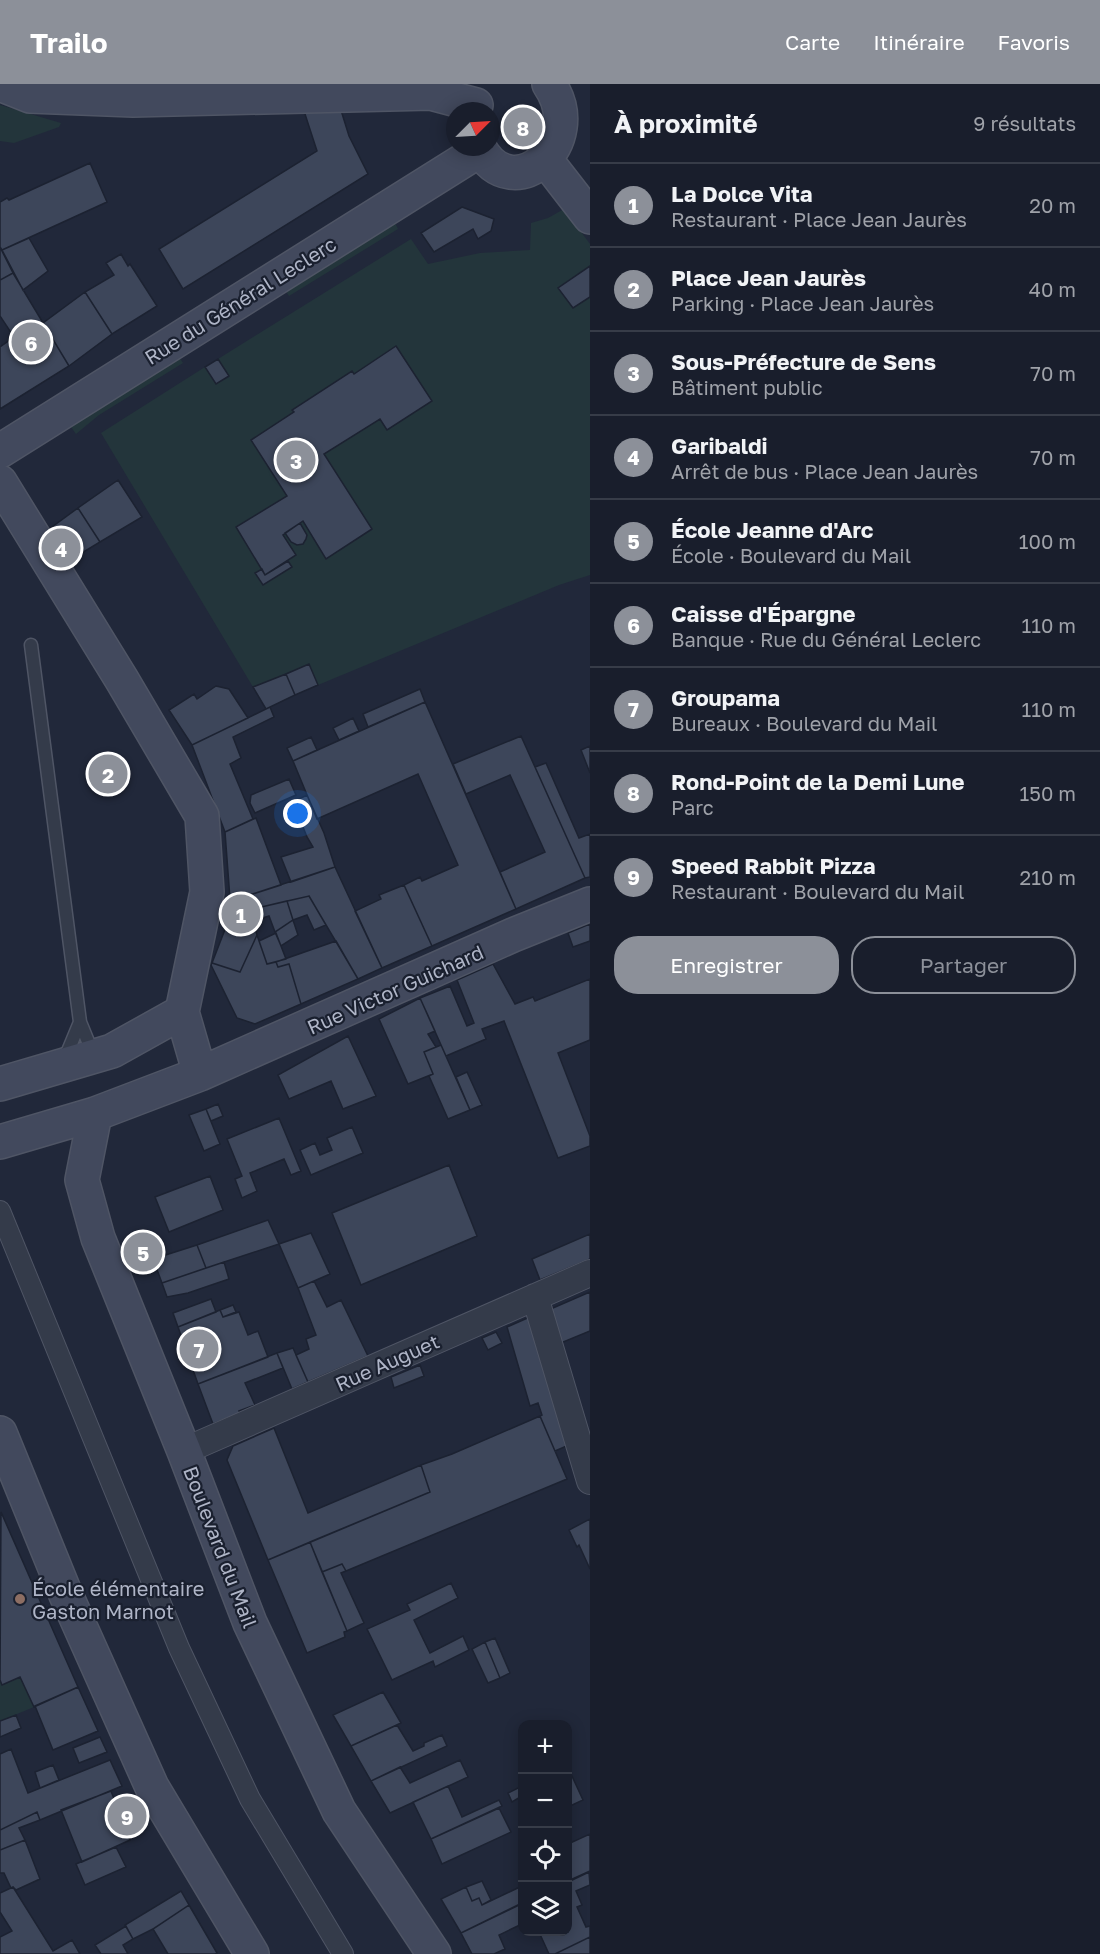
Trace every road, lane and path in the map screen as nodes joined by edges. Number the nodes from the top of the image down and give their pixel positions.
1 (0, 84) edge
2 (549, 84) edge
3 (481, 100) edge
4 (468, 156) edge
5 (485, 156) edge
6 (549, 164) junction
7 (590, 217) edge
8 (0, 451) edge
9 (0, 482) edge
10 (31, 645) dead end
11 (590, 904) edge
12 (182, 1012) junction
13 (80, 1022) junction
14 (112, 1051) junction
15 (51, 1070) junction
16 (200, 1074) junction
17 (0, 1084) edge
18 (95, 1114) junction
19 (0, 1142) edge
20 (0, 1211) edge
21 (590, 1273) edge
22 (535, 1298) junction
23 (0, 1433) edge
24 (184, 1451) junction
25 (590, 1480) edge
26 (252, 1954) edge
27 (343, 1954) edge
28 (434, 1954) edge

1 - 3 main road
2 - 6 main road
4 - 8 main road, Rue du Général Leclerc
5 - 6 main road
6 - 7 main road
9 - 12 main road
10 - 13 lane
11 - 16 main road, Rue Victor Guichard
12 - 14 main road
12 - 16 main road
13 - 14 lane
13 - 15 lane
14 - 15 main road
15 - 17 main road
16 - 18 main road, Rue Victor Guichard
18 - 19 main road, Rue Victor Guichard
18 - 24 main road, Boulevard du Mail
20 - 27 street
21 - 22 street, Rue Auguet
22 - 24 street, Rue Auguet
22 - 25 street
23 - 26 main road
24 - 28 main road, Boulevard du Mail

